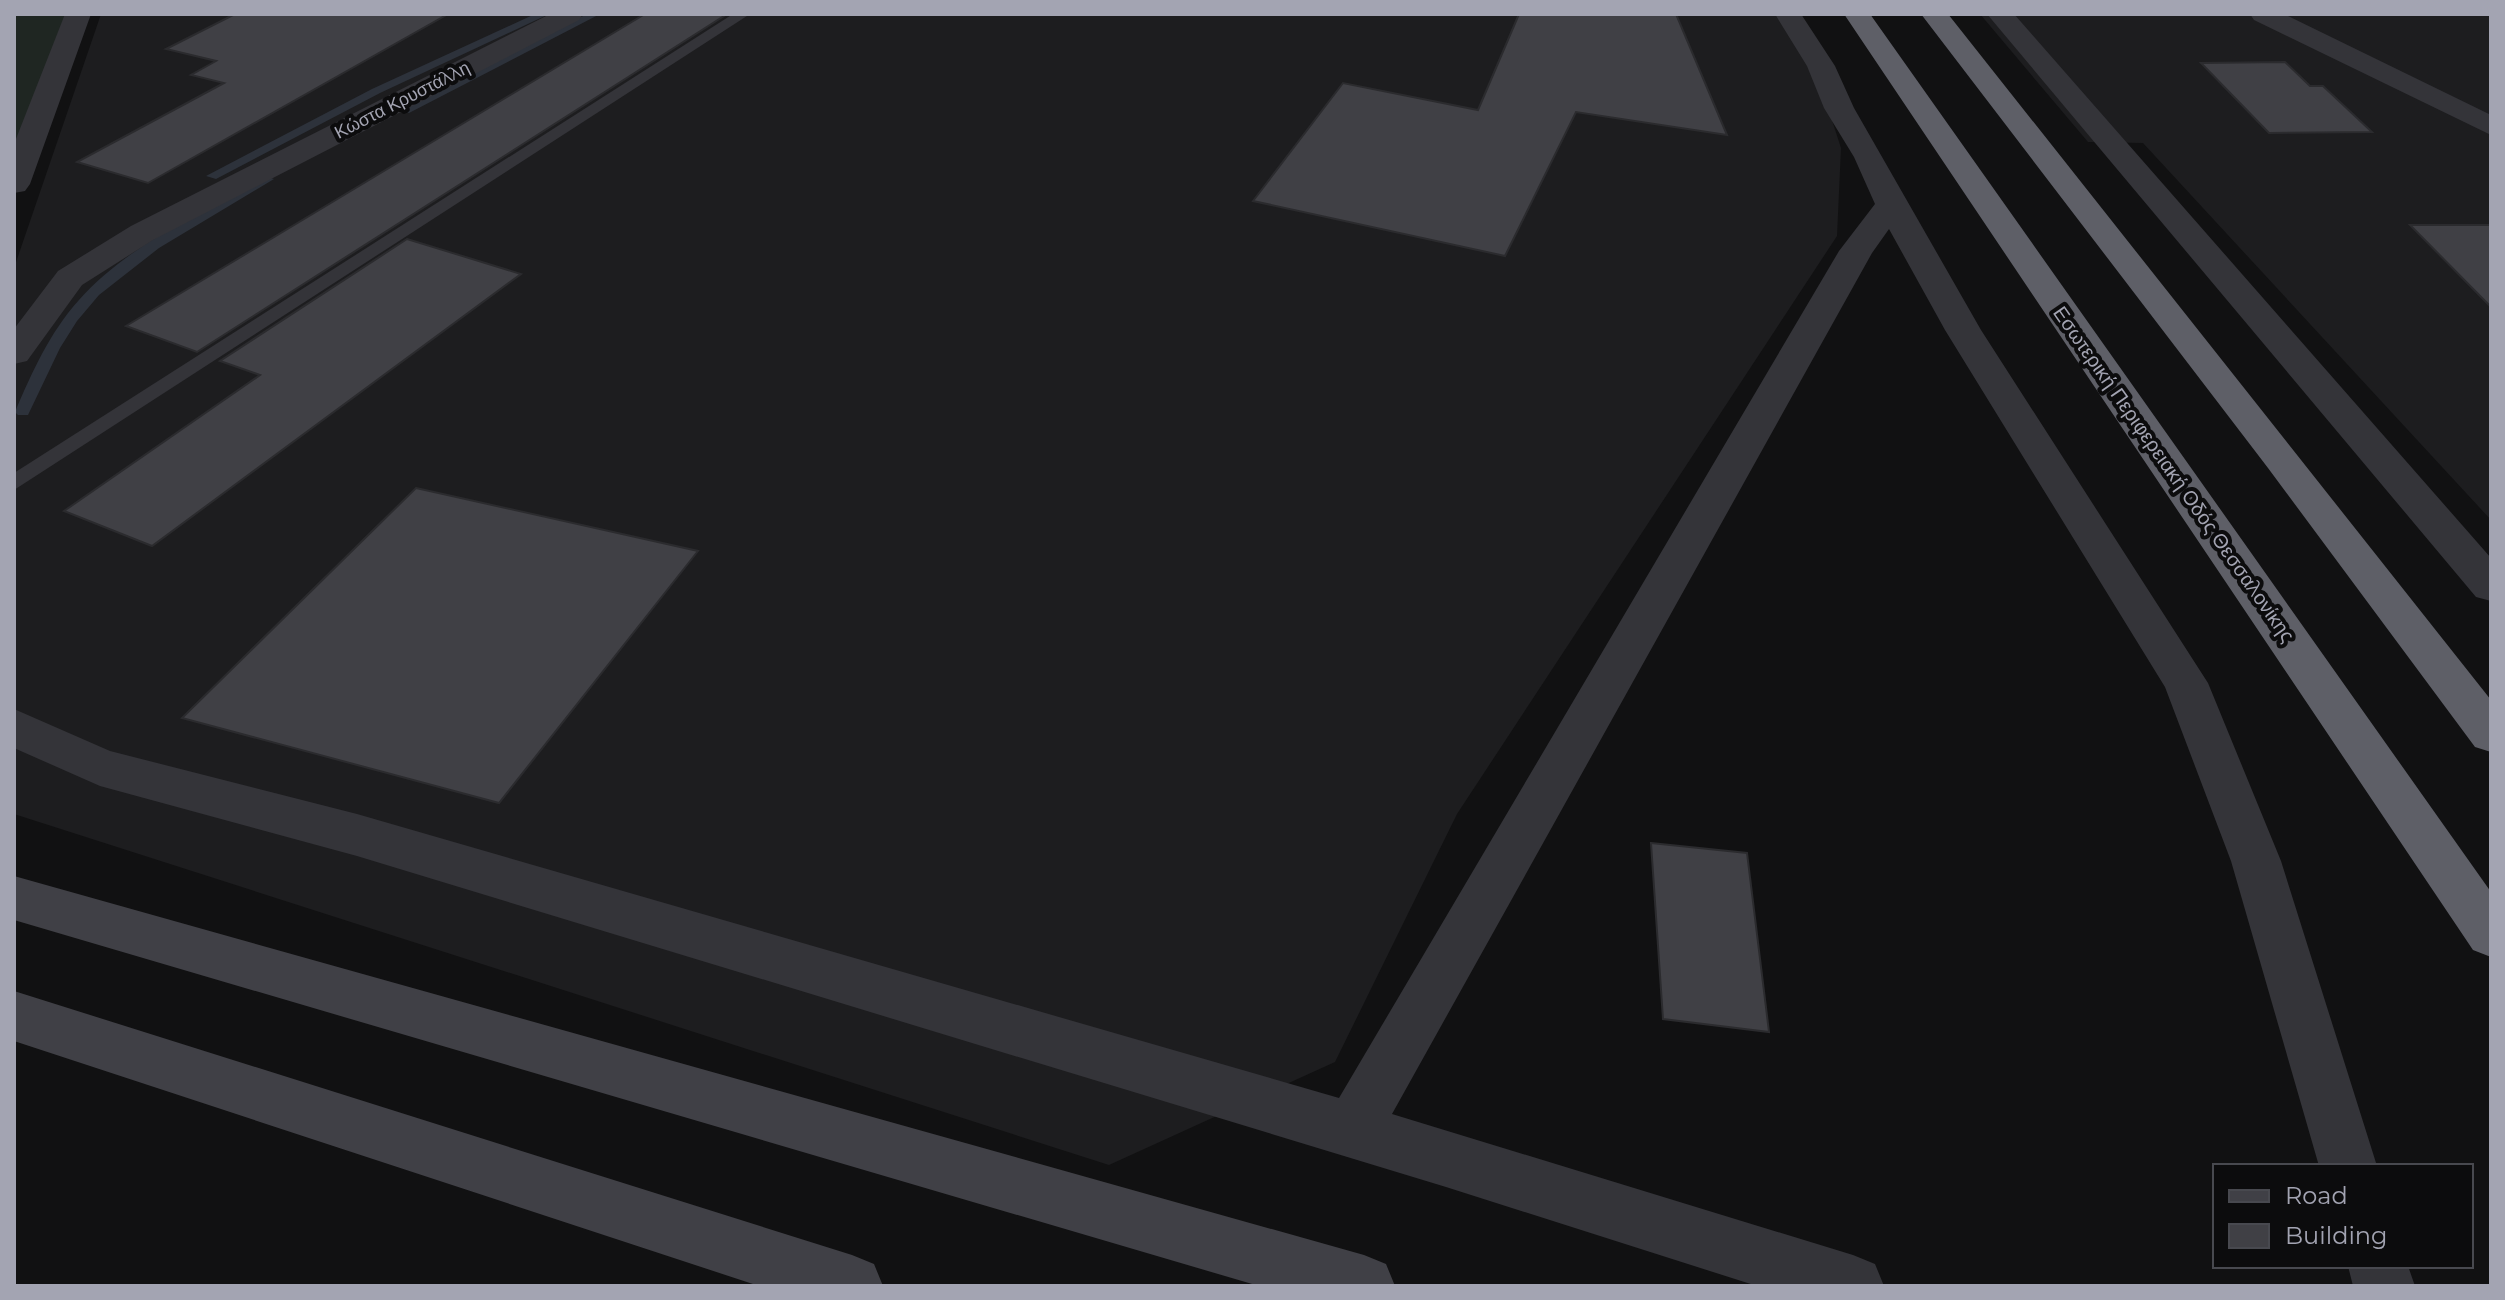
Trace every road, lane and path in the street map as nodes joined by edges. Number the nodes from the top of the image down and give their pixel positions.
1 (78, 14) edge
2 (570, 14) edge
3 (743, 14) edge
4 (1788, 14) edge
5 (1857, 14) edge
6 (1934, 14) edge
7 (2000, 14) edge
8 (2263, 14) edge
9 (2491, 126) edge
10 (14, 184) edge
11 (1891, 204) junction
12 (1856, 251) junction
13 (1922, 259) junction
14 (14, 353) edge
15 (14, 483) edge
16 (2491, 586) edge
17 (14, 727) edge
18 (2491, 734) edge
19 (14, 898) edge
20 (2491, 934) edge
21 (14, 1016) edge
22 (1352, 1130) junction
23 (2347, 1164) edge
24 (852, 1286) edge
25 (1364, 1286) edge
26 (1853, 1286) edge

1 - 10 street
2 - 14 street, Κώστα Κρυστάλλη
3 - 15 lane
4 - 11 street
5 - 20 highway, Εσωτερική Περιφερειακή Οδός Θεσσαλονίκης
6 - 18 highway
7 - 16 street
8 - 9 street
11 - 12 street
11 - 13 street
12 - 13 street
12 - 22 street
13 - 23 street
17 - 22 street
19 - 25 street
21 - 24 street
22 - 26 street

